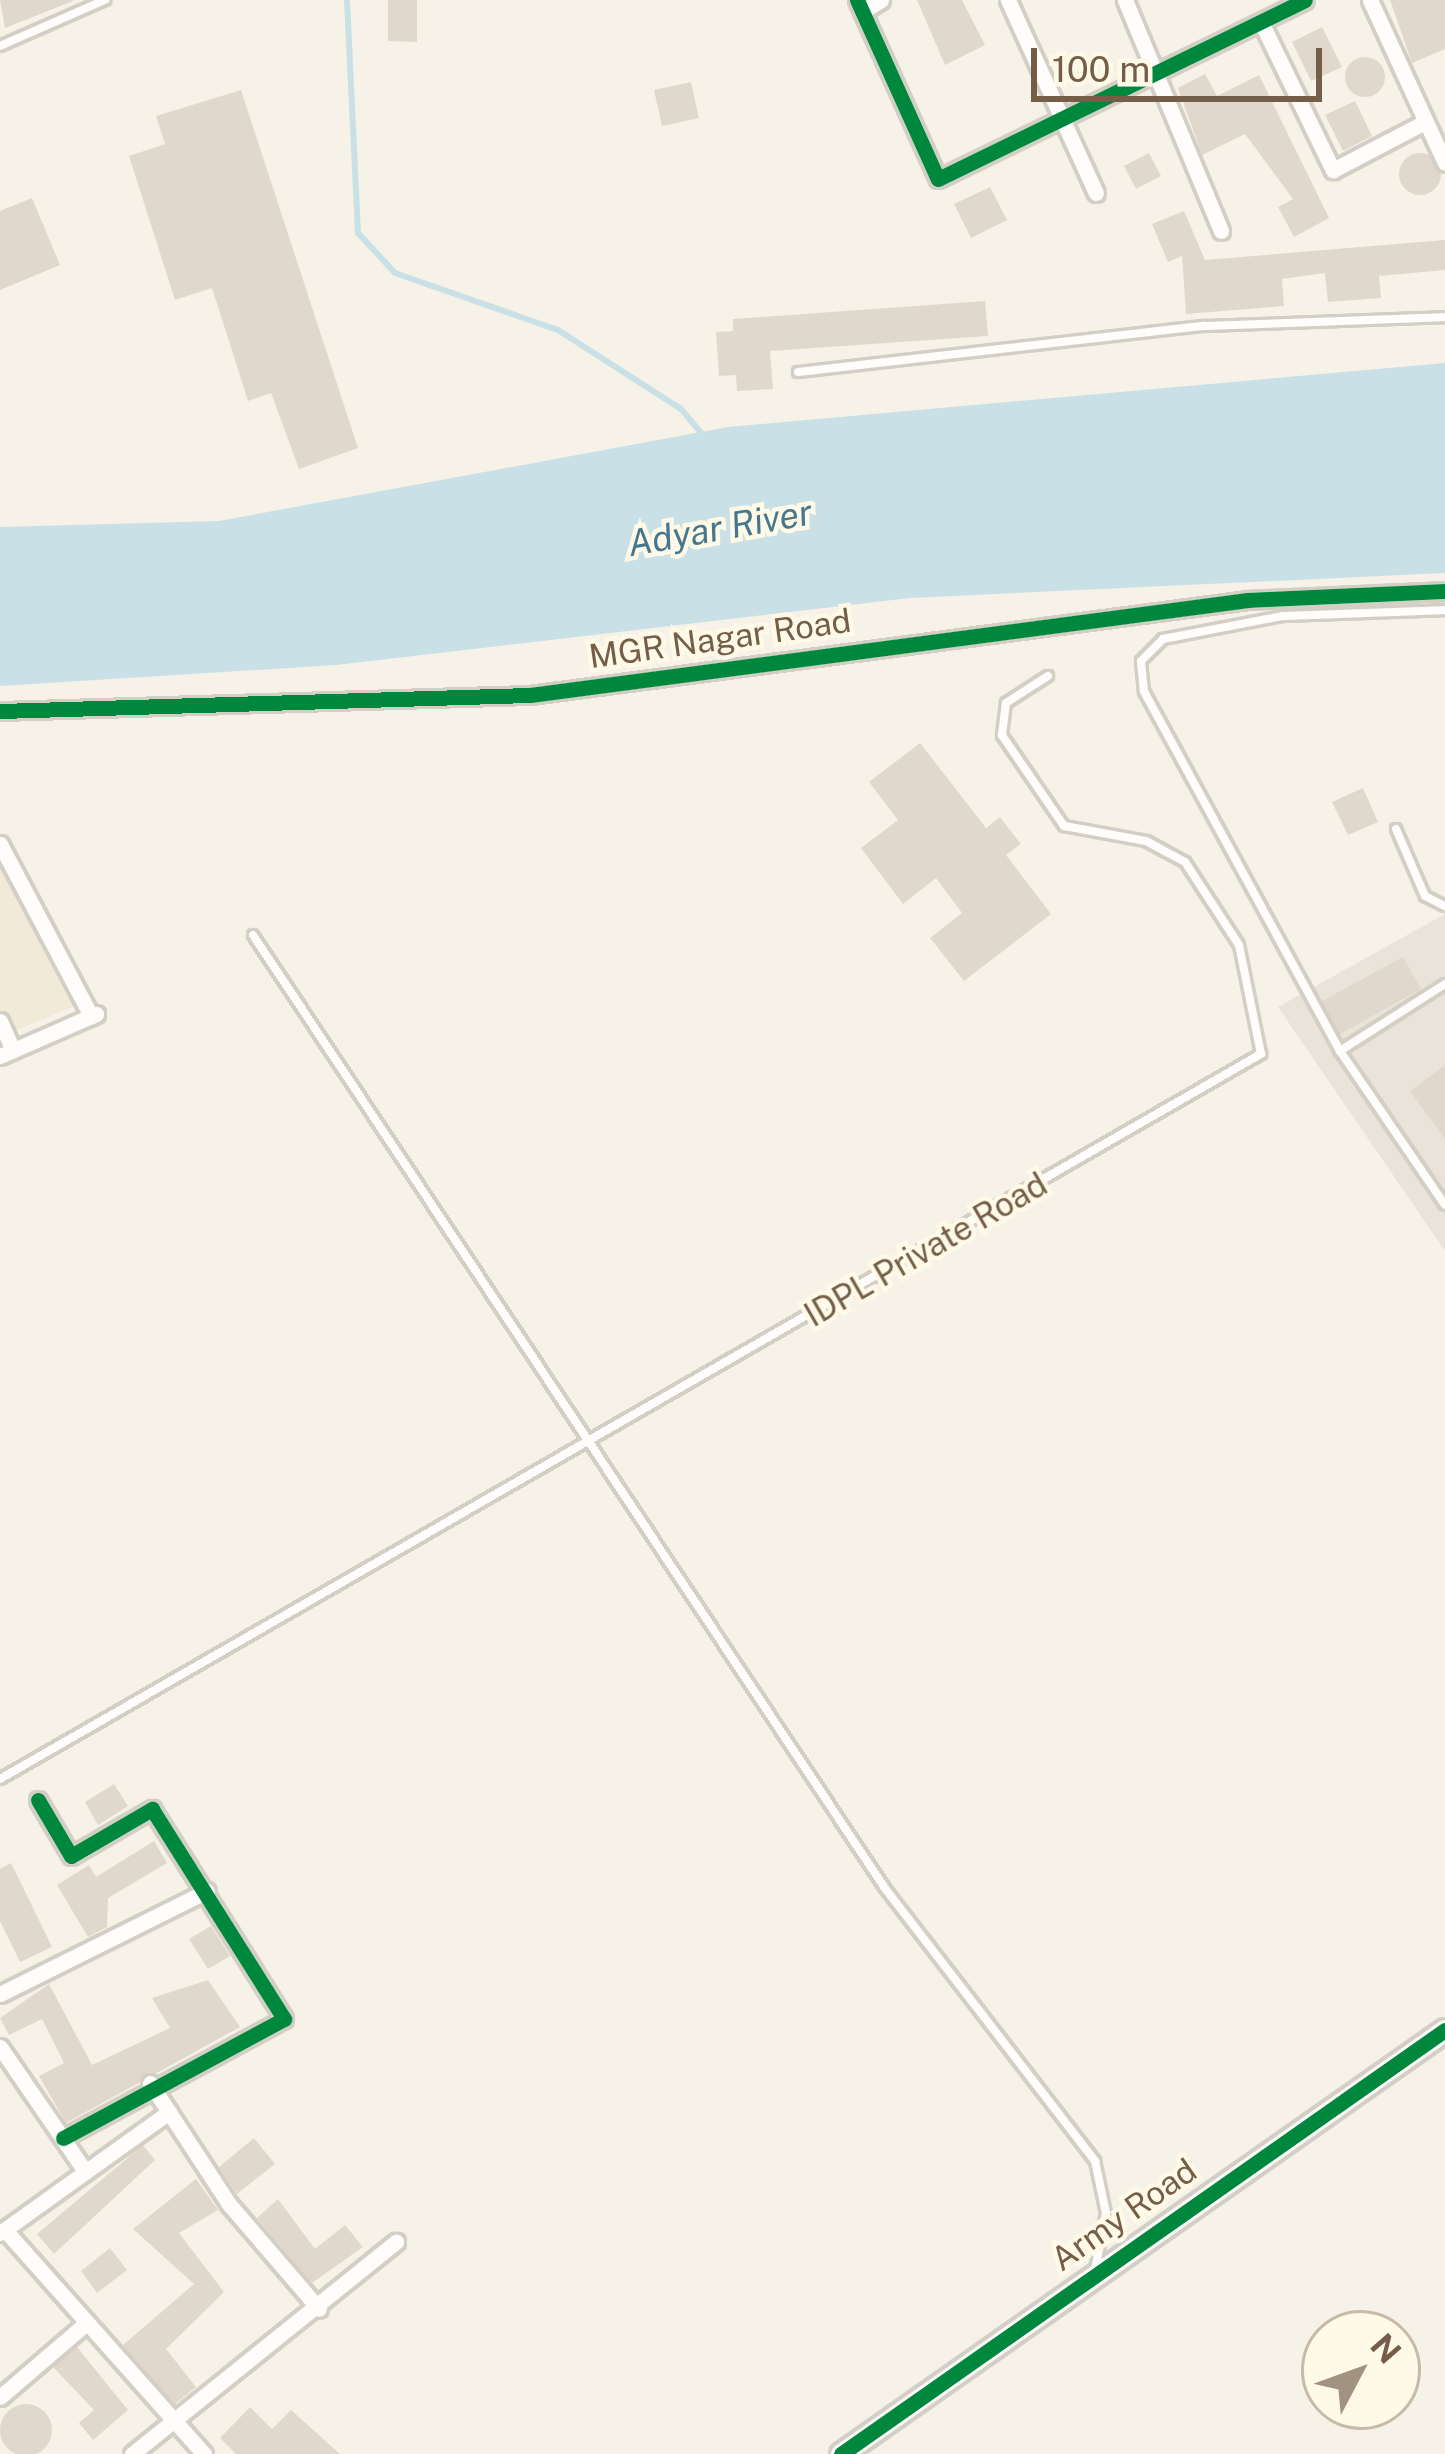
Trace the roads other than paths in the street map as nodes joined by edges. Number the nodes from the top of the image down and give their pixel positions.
1 (105, 0) edge
2 (881, 0) edge
3 (1126, 0) edge
4 (1305, 0) edge
5 (1370, 0) edge
6 (1004, 1) edge
7 (860, 5) edge
8 (1261, 22) junction
9 (0, 46) edge
10 (1156, 68) junction
11 (1063, 118) junction
12 (1425, 122) junction
13 (1445, 163) edge
14 (1096, 194) dead end
15 (1221, 231) dead end
16 (1445, 317) edge
17 (798, 372) dead end
18 (1445, 591) edge
19 (1445, 610) edge
20 (1048, 676) dead end
21 (0, 712) edge
22 (1396, 829) dead end
23 (0, 844) edge
24 (1445, 906) edge
25 (253, 934) dead end
26 (1444, 986) edge
27 (0, 1021) edge
28 (1340, 1051) junction
29 (7, 1053) edge
30 (1445, 1205) edge
31 (592, 1447) junction
32 (0, 1779) edge
33 (38, 1800) dead end
34 (206, 1891) junction
35 (0, 1994) edge
36 (1445, 2030) edge
37 (0, 2047) edge
38 (150, 2083) junction
39 (169, 2112) junction
40 (63, 2138) junction
41 (85, 2170) junction
42 (3, 2232) edge
43 (395, 2242) dead end
44 (1094, 2272) junction
45 (319, 2309) junction
46 (84, 2325) junction
47 (0, 2397) edge
48 (168, 2424) junction
49 (132, 2454) edge
50 (204, 2454) edge
51 (841, 2454) edge

1 - 9 lane
2 - 7 street
3 - 10 street
4 - 8 street
5 - 12 street
6 - 11 street
7 - 11 street
8 - 10 street
8 - 12 street
10 - 11 street
10 - 15 street
11 - 14 street
12 - 13 street
16 - 17 lane
18 - 21 street, MGR Nagar Road
19 - 28 lane
20 - 31 lane, IDPL Private Road
22 - 24 lane
23 - 29 street
25 - 31 lane
26 - 28 lane
27 - 29 street
28 - 30 lane
31 - 32 lane, IDPL Private Road
31 - 44 lane
33 - 34 street
34 - 35 street
34 - 38 street
36 - 44 street, Army Road
37 - 40 street
38 - 39 street
38 - 40 street
39 - 41 street
39 - 45 street
40 - 41 street
41 - 42 street
42 - 46 street
43 - 45 street
44 - 51 street, Army Road
45 - 48 street
46 - 47 street
46 - 48 street
48 - 49 street
48 - 50 street

